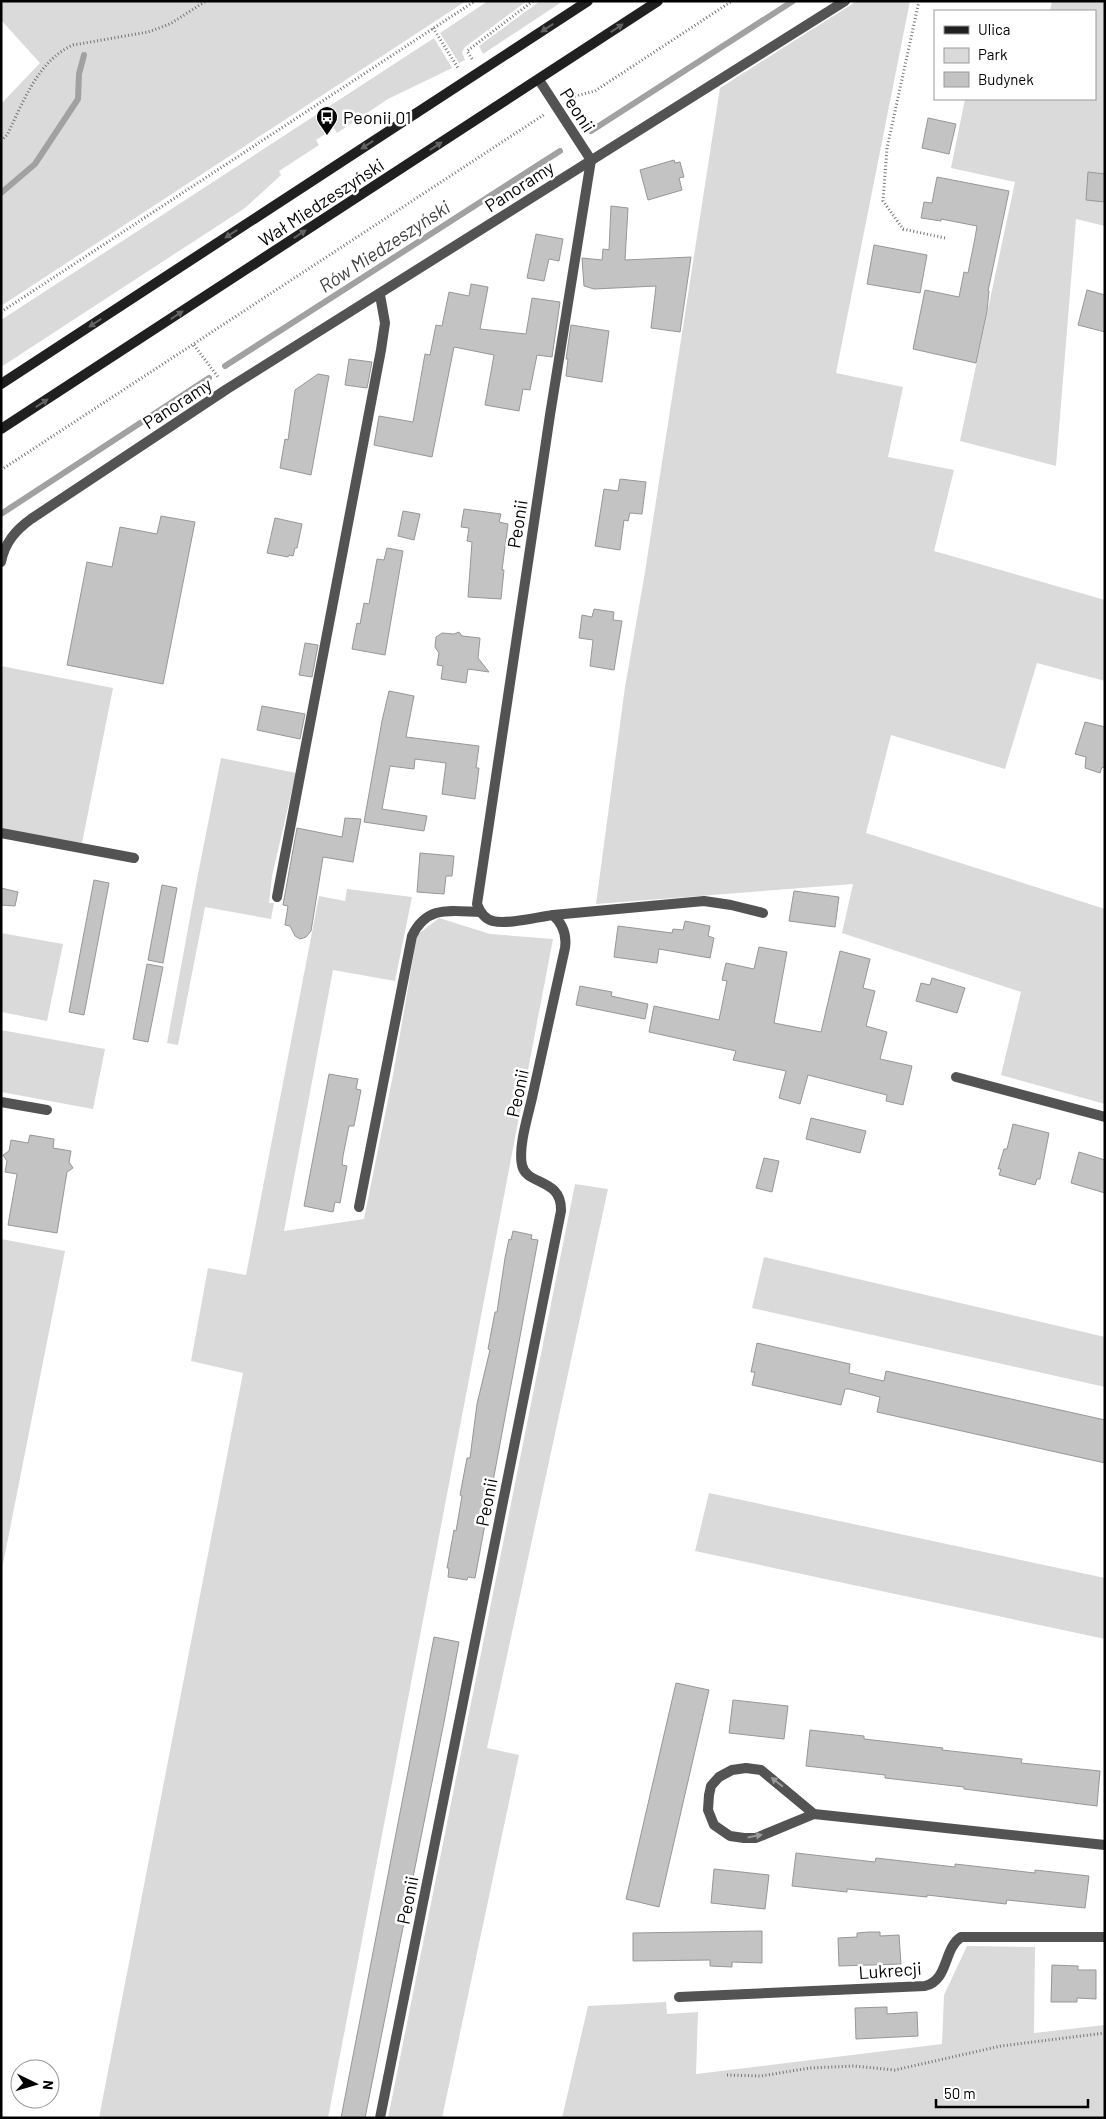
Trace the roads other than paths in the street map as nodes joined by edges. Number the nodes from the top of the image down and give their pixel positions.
1 (588, 1) edge
2 (658, 1) edge
3 (845, 1) edge
4 (539, 80) junction
5 (591, 160) junction
6 (380, 295) junction
7 (1, 384) edge
8 (1, 429) edge
9 (1, 562) edge
10 (1, 833) edge
11 (134, 858) dead end
12 (277, 897) dead end
13 (480, 912) junction
14 (763, 913) dead end
15 (553, 915) junction
16 (956, 1077) dead end
17 (1, 1102) edge
18 (47, 1110) dead end
19 (1105, 1117) edge
20 (359, 1207) dead end
21 (814, 1814) junction
22 (1105, 1846) edge
23 (1105, 1937) edge
24 (679, 1996) dead end
25 (380, 2118) edge

1 -> 7 main road, Wał Miedzeszyński
4 -> 2 main road, Wał Miedzeszyński
3 - 5 street, Panoramy
4 - 5 street, Peonii
8 -> 4 main road, Wał Miedzeszyński
5 - 6 street, Panoramy
5 - 13 street, Peonii
6 - 9 street, Panoramy
6 - 12 street
10 - 11 street
13 - 15 street
13 - 20 street
14 - 15 street
15 - 25 street, Peonii
16 - 19 street
17 - 18 street
21 -> 21 street
21 - 22 street
23 - 24 street, Lukrecji

